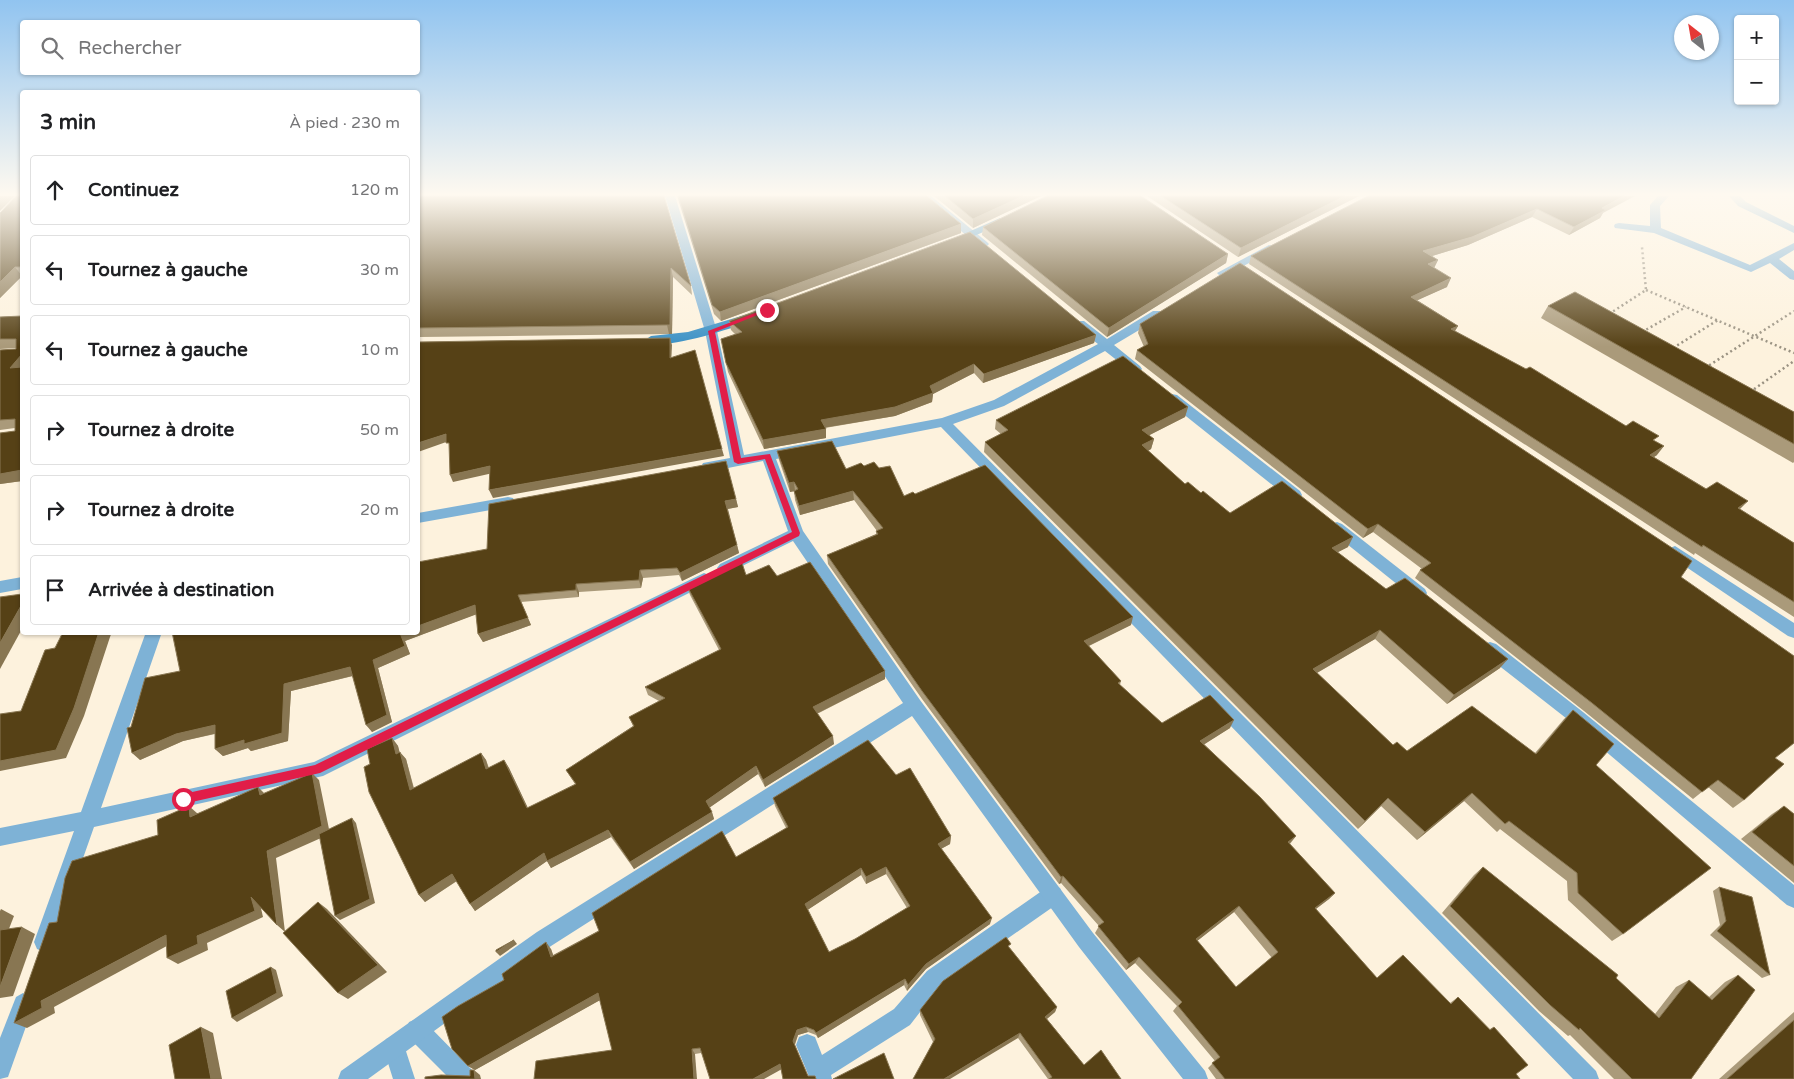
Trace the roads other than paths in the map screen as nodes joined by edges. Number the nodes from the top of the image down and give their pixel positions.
1 (685, 246) edge
2 (986, 246) edge
3 (1269, 246) edge
4 (1696, 246) edge
5 (1794, 246) edge
6 (994, 253) edge
7 (1771, 258) junction
8 (1234, 261) junction
9 (1255, 274) edge
10 (1794, 277) edge
11 (1214, 279) edge
12 (1164, 310) edge
13 (758, 314) edge
14 (1068, 314) edge
15 (711, 331) junction
16 (640, 340) edge
17 (1106, 345) junction
18 (1145, 376) edge
19 (1161, 389) edge
20 (944, 422) junction
21 (768, 456) junction
22 (738, 462) junction
23 (690, 470) edge
24 (524, 499) edge
25 (1310, 507) edge
26 (420, 518) edge
27 (1326, 519) edge
28 (796, 533) junction
29 (1664, 544) edge
30 (20, 583) edge
31 (0, 586) edge
32 (1428, 600) edge
33 (1794, 631) edge
34 (153, 635) edge
35 (1474, 637) edge
36 (914, 705) junction
37 (87, 820) junction
38 (0, 837) edge
39 (1053, 895) junction
40 (1794, 898) edge
41 (39, 958) edge
42 (29, 986) edge
43 (417, 1030) junction
44 (807, 1045) dead end
45 (394, 1047) junction
46 (0, 1068) edge
47 (820, 1074) edge
48 (349, 1079) edge
49 (404, 1079) edge
50 (465, 1079) edge
51 (1197, 1079) edge
52 (1588, 1079) edge

1 - 15 street
2 - 6 street
3 - 8 street
4 - 7 street
5 - 7 street
7 - 10 street
8 - 9 street
8 - 11 street
12 - 17 street
13 - 15 street
14 - 17 street
15 - 16 street
15 - 22 street
17 - 18 street
17 - 20 street
19 - 25 street
20 - 21 street
20 - 52 street
21 - 22 street
21 - 28 street
22 - 23 street
24 - 26 street
27 - 32 street
28 - 36 street
28 - 37 street
29 - 33 street
30 - 31 street
34 - 37 street
35 - 40 street
36 - 39 street
36 - 43 street
37 - 38 street
37 - 41 street
39 - 47 street
39 - 51 street
42 - 46 street
43 - 45 street
43 - 50 street
44 - 47 street
45 - 48 street
45 - 49 street

